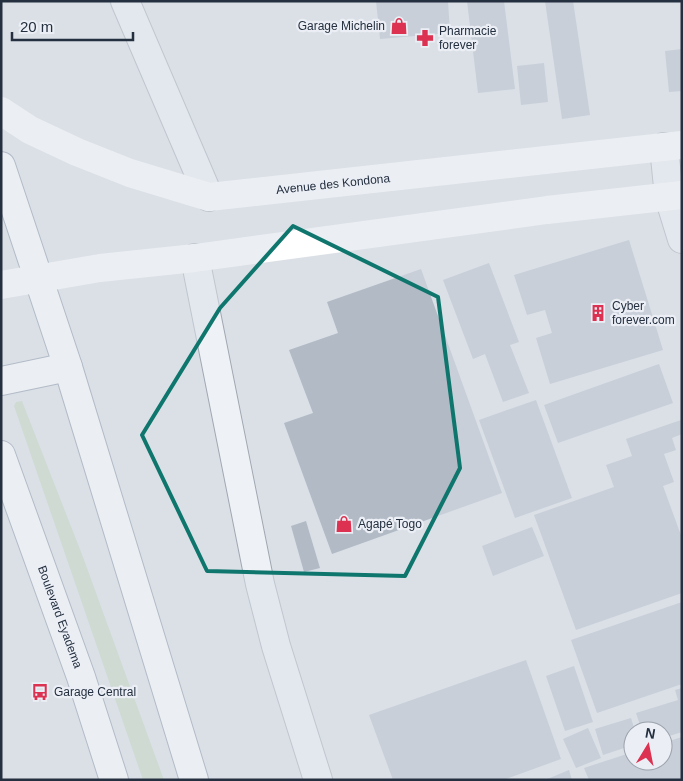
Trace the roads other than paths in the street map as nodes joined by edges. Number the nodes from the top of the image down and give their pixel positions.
1 (125, 1) edge
2 (1, 111) edge
3 (673, 146) edge
4 (1, 166) edge
5 (675, 196) edge
6 (210, 198) junction
7 (682, 239) edge
8 (195, 258) junction
9 (39, 279) junction
10 (1, 285) edge
11 (68, 367) junction
12 (1, 380) edge
13 (1, 455) edge
14 (114, 780) edge
15 (194, 780) edge
16 (318, 780) edge

1 - 6 street
2 - 6 main road, Avenue des Kondona
3 - 5 street
3 - 6 main road, Avenue des Kondona
4 - 9 main road
5 - 7 street
5 - 8 main road
8 - 9 main road
8 - 16 street
9 - 10 main road
9 - 11 main road
11 - 12 main road
11 - 15 main road
13 - 14 main road, Boulevard Eyadema

